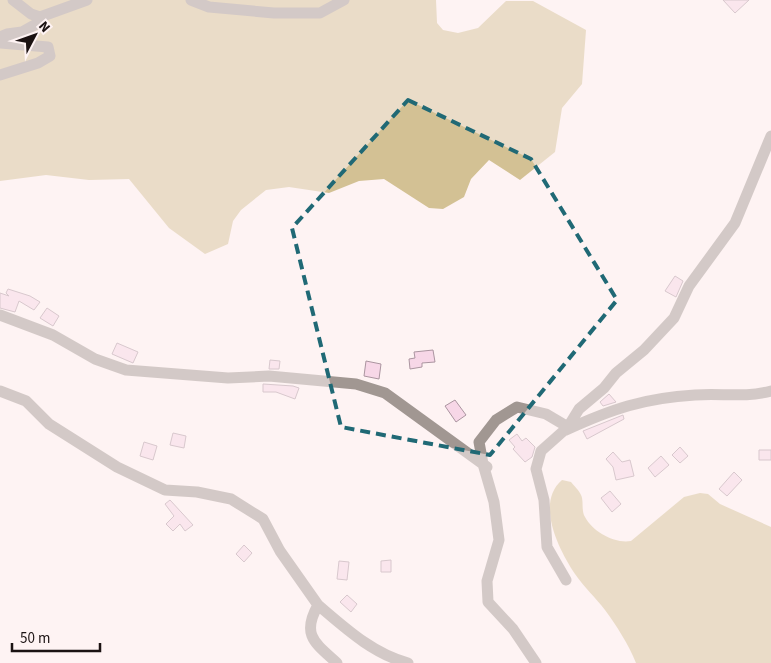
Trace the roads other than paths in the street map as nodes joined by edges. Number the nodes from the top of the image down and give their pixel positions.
1 (13, 0) edge
2 (87, 0) edge
3 (191, 0) edge
4 (344, 0) edge
5 (40, 18) junction
6 (0, 37) edge
7 (0, 43) edge
8 (0, 75) edge
9 (771, 136) edge
10 (0, 315) edge
11 (0, 391) edge
12 (771, 391) edge
13 (565, 430) junction
14 (485, 466) junction
15 (566, 580) dead end
16 (318, 605) junction
17 (337, 663) edge
18 (408, 663) edge
19 (536, 663) edge

1 - 5 street
2 - 5 street
3 - 4 street
5 - 6 street
7 - 8 street
9 - 13 street
10 - 14 street
11 - 16 street
12 - 13 street
13 - 14 street
13 - 15 street
14 - 19 street
16 - 17 street
16 - 18 street

